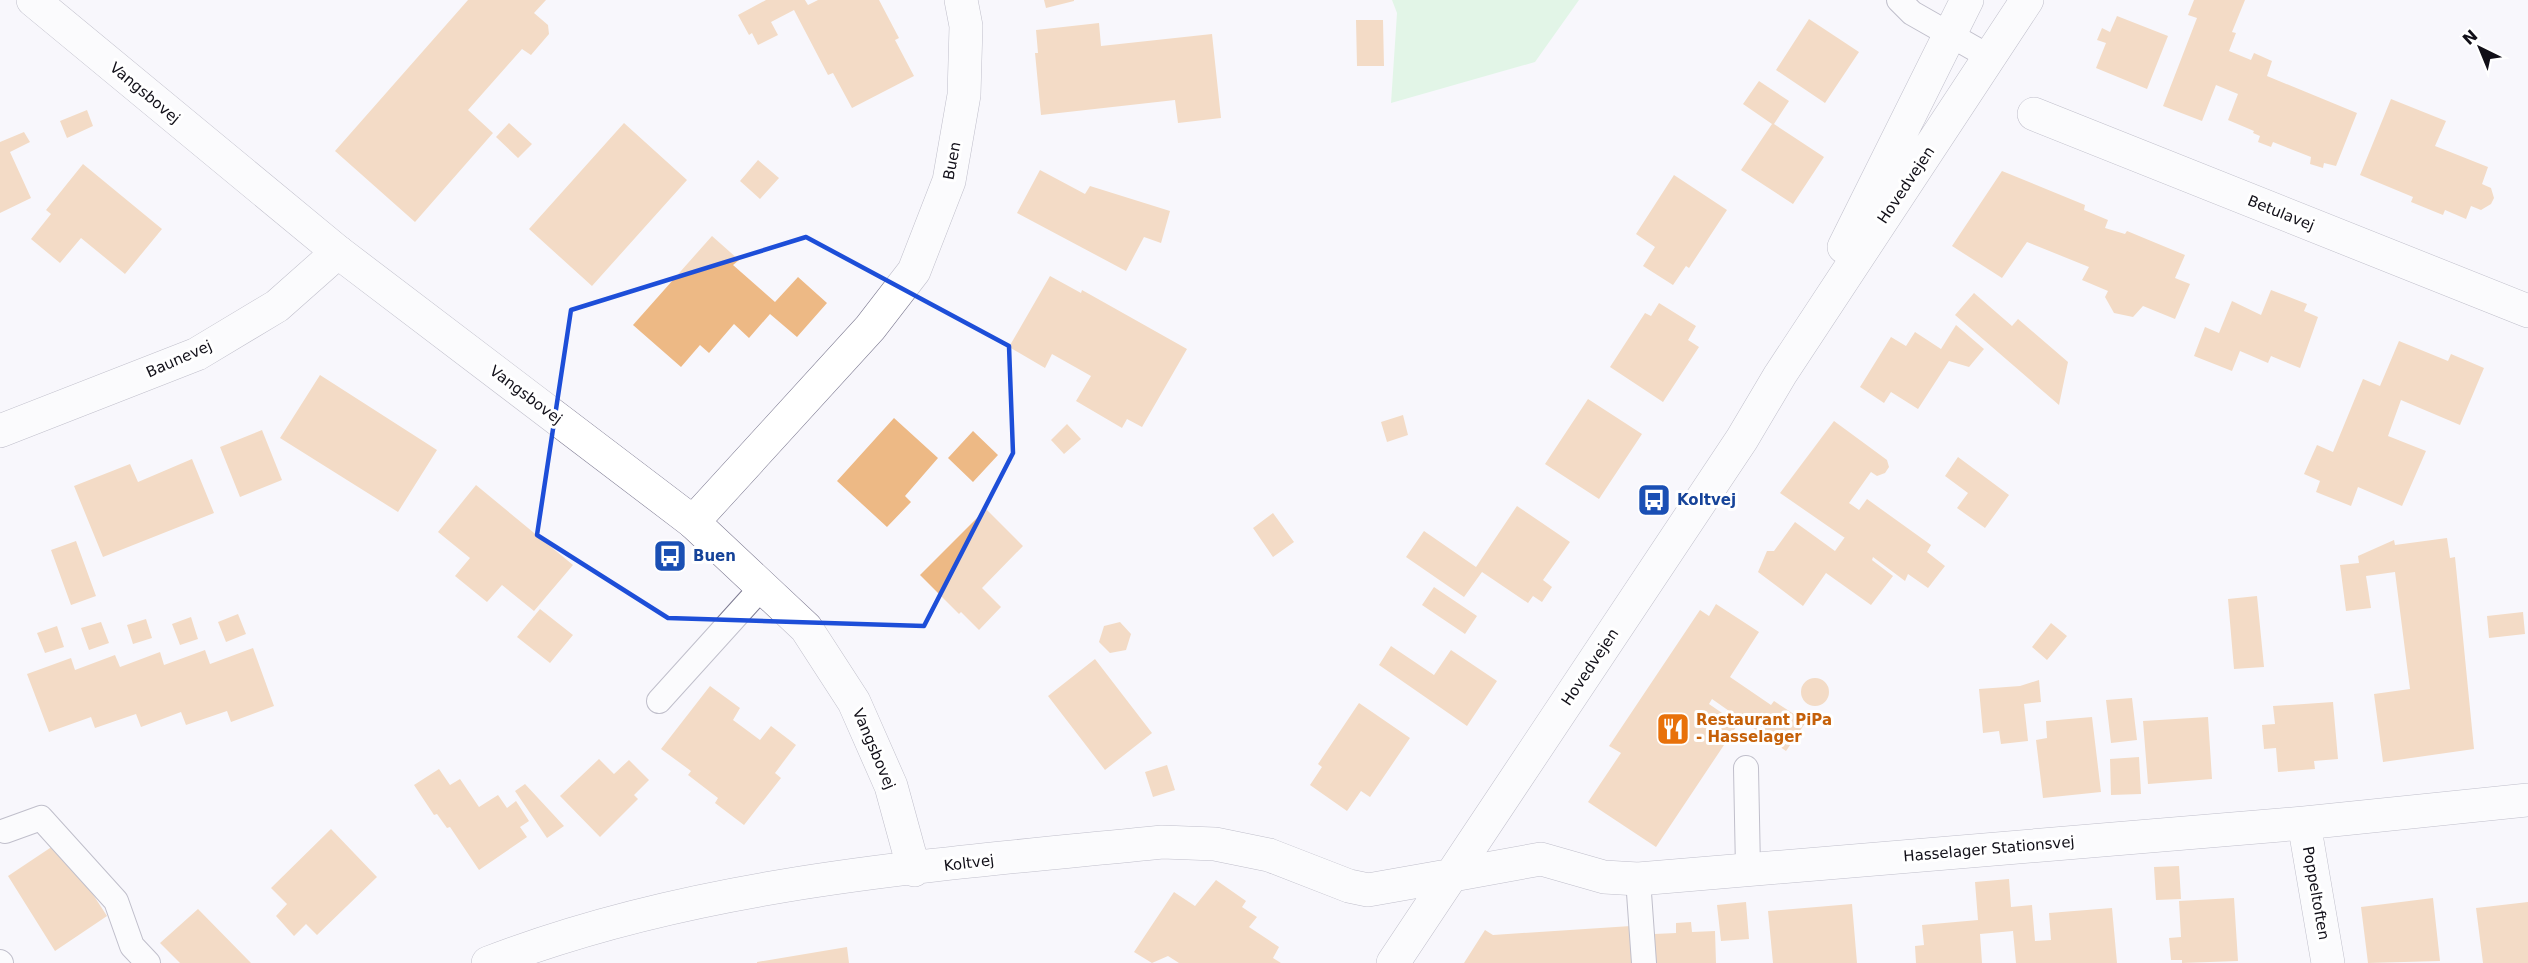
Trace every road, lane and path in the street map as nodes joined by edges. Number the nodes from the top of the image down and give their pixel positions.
1 (33, 0) edge
2 (961, 0) edge
3 (1899, 0) edge
4 (1967, 0) edge
5 (2026, 0) edge
6 (1949, 34) junction
7 (1991, 58) junction
8 (2034, 114) dead end
9 (338, 252) junction
10 (2528, 312) edge
11 (1783, 369) junction
12 (0, 431) edge
13 (693, 522) junction
14 (762, 587) junction
15 (659, 701) dead end
16 (1746, 768) dead end
17 (2528, 800) edge
18 (2304, 823) junction
19 (5, 831) dead end
20 (1748, 869) junction
21 (914, 870) junction
22 (1453, 875) junction
23 (1638, 879) junction
24 (148, 963) edge
25 (488, 963) edge
26 (1393, 963) edge
27 (1644, 963) edge
28 (2328, 963) edge

1 - 9 street, Vangsbovej
2 - 13 street, Buen
3 - 6 lane
4 - 6 street, Hovedvejen
5 - 7 street, Hovedvejen
6 - 7 lane
6 - 11 street, Hovedvejen
7 - 11 street, Hovedvejen
8 - 10 street, Betulavej
9 - 12 street, Baunevej
9 - 13 street, Vangsbovej
11 - 22 street, Hovedvejen
13 - 14 street, Vangsbovej
14 - 15 lane
14 - 21 street, Vangsbovej
16 - 20 lane
17 - 18 street, Hasselager Stationsvej
18 - 20 street, Hasselager Stationsvej
18 - 28 street, Poppeltoften
19 - 24 lane
20 - 23 street, Hasselager Stationsvej
21 - 22 street, Koltvej
21 - 25 street, Koltvej
22 - 23 street, Hasselager Stationsvej
22 - 26 street, Hovedvejen
23 - 27 lane

